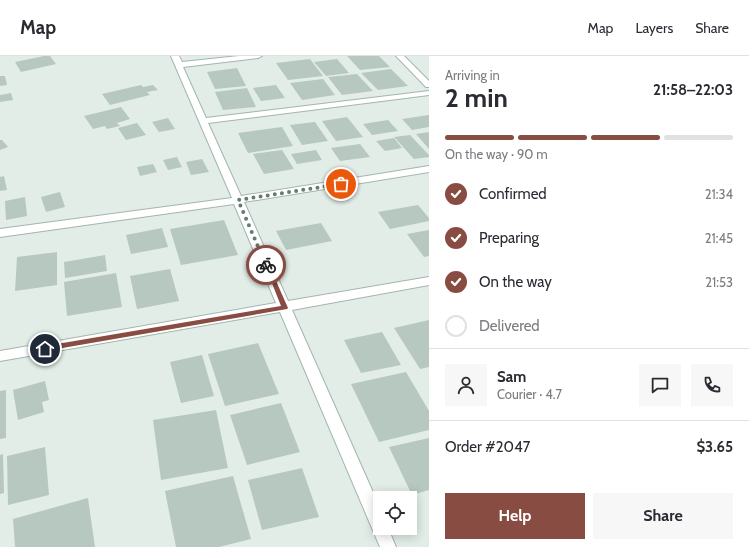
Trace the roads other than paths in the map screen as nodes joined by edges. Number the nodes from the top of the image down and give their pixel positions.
1 (258, 56) edge
2 (400, 56) edge
3 (177, 60) edge
4 (429, 85) edge
5 (429, 93) edge
6 (204, 121) junction
7 (429, 169) edge
8 (238, 200) junction
9 (0, 233) edge
10 (429, 281) edge
11 (285, 308) junction
12 (0, 356) edge
13 (373, 512) edge
14 (383, 535) edge
15 (388, 547) edge

1 - 3 street
2 - 4 street
3 - 6 street
5 - 6 street
6 - 8 street
7 - 8 street
8 - 9 street
8 - 11 street
10 - 11 street
11 - 12 street
11 - 13 street
14 - 15 street

